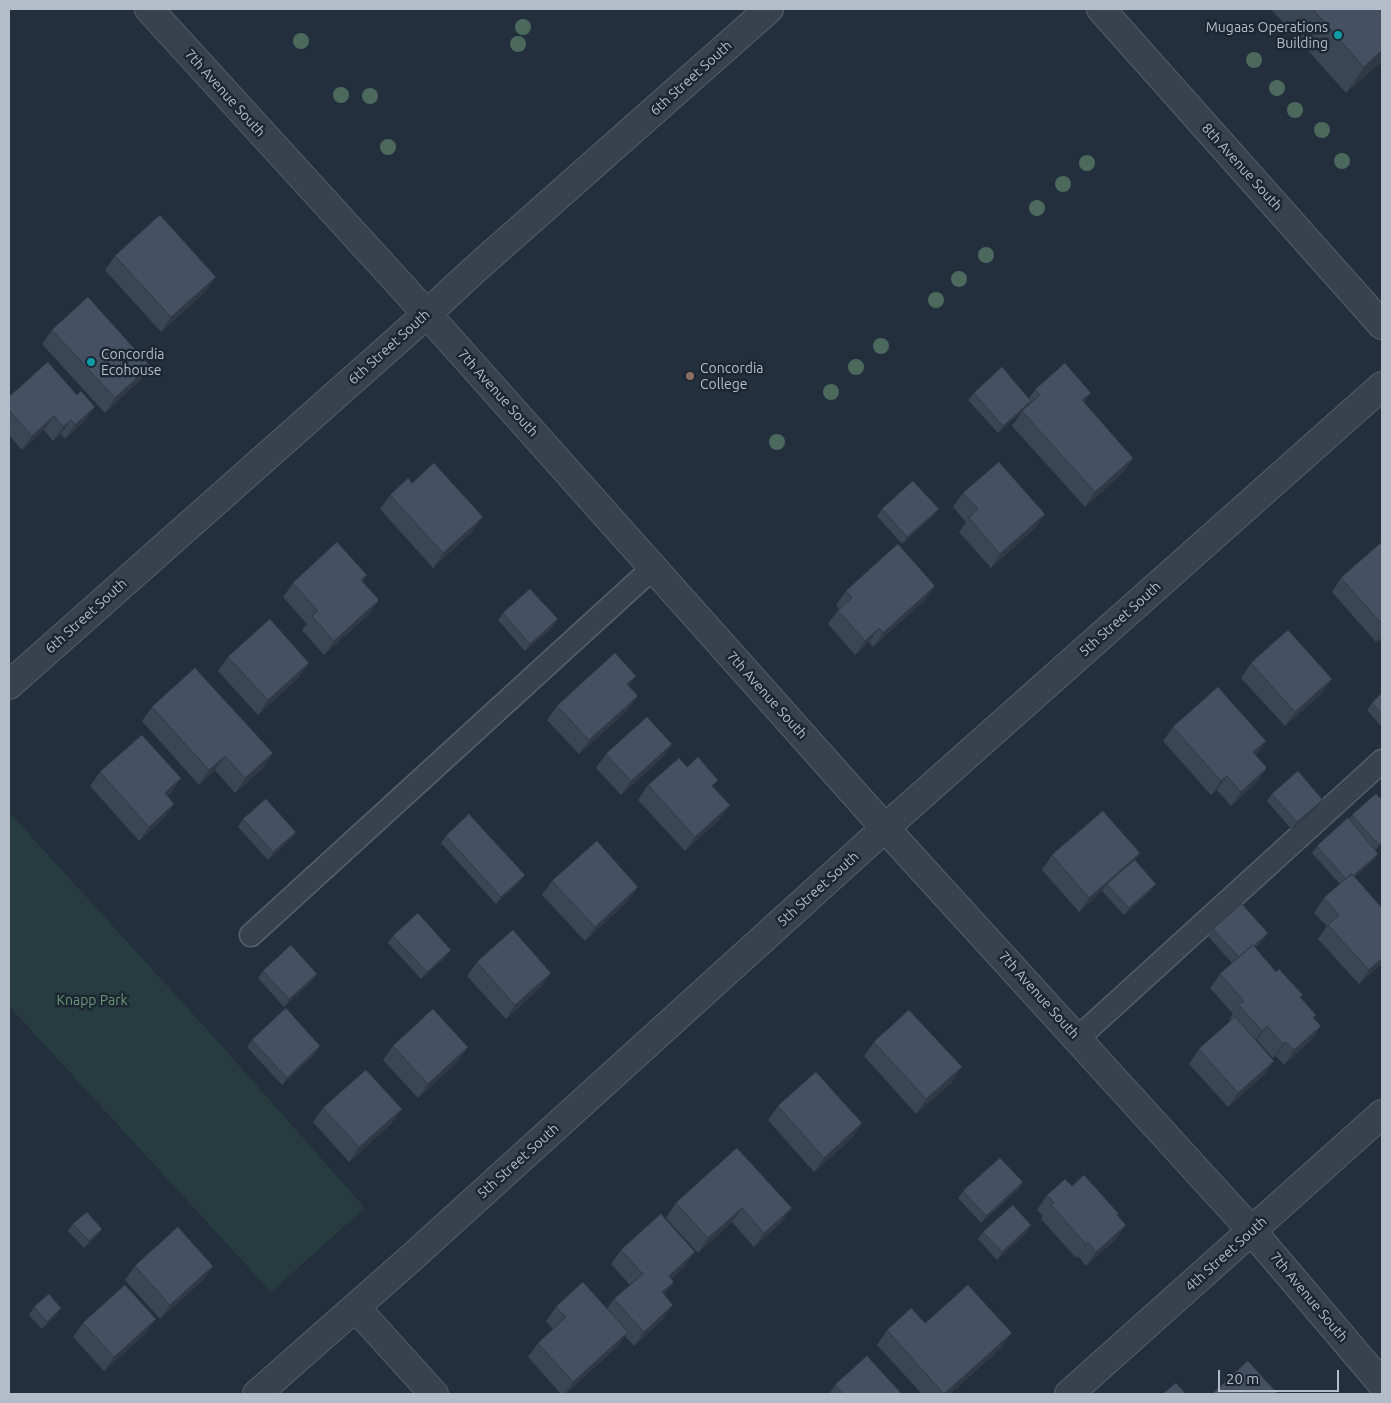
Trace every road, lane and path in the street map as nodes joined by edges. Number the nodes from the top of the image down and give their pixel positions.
1 (148, 9) edge
2 (769, 9) edge
3 (1101, 9) edge
4 (427, 314) junction
5 (1382, 325) edge
6 (1382, 386) edge
7 (654, 567) junction
8 (9, 685) edge
9 (1382, 761) edge
10 (886, 828) junction
11 (251, 935) dead end
12 (1078, 1038) junction
13 (1382, 1114) edge
14 (1252, 1231) junction
15 (356, 1308) junction
16 (1382, 1384) edge
17 (257, 1394) edge
18 (434, 1394) edge
19 (1069, 1394) edge

1 - 4 street, 7th Avenue South
2 - 4 street, 6th Street South
3 - 5 street, 8th Avenue South
4 - 7 street, 7th Avenue South
4 - 8 street, 6th Street South
6 - 10 street, 5th Street South
7 - 10 street, 7th Avenue South
7 - 11 lane
9 - 12 lane
10 - 12 street, 7th Avenue South
10 - 15 street, 5th Street South
12 - 14 street, 7th Avenue South
13 - 14 street, 4th Street South
14 - 16 street, 7th Avenue South
14 - 19 street, 4th Street South
15 - 17 street, 5th Street South
15 - 18 street

